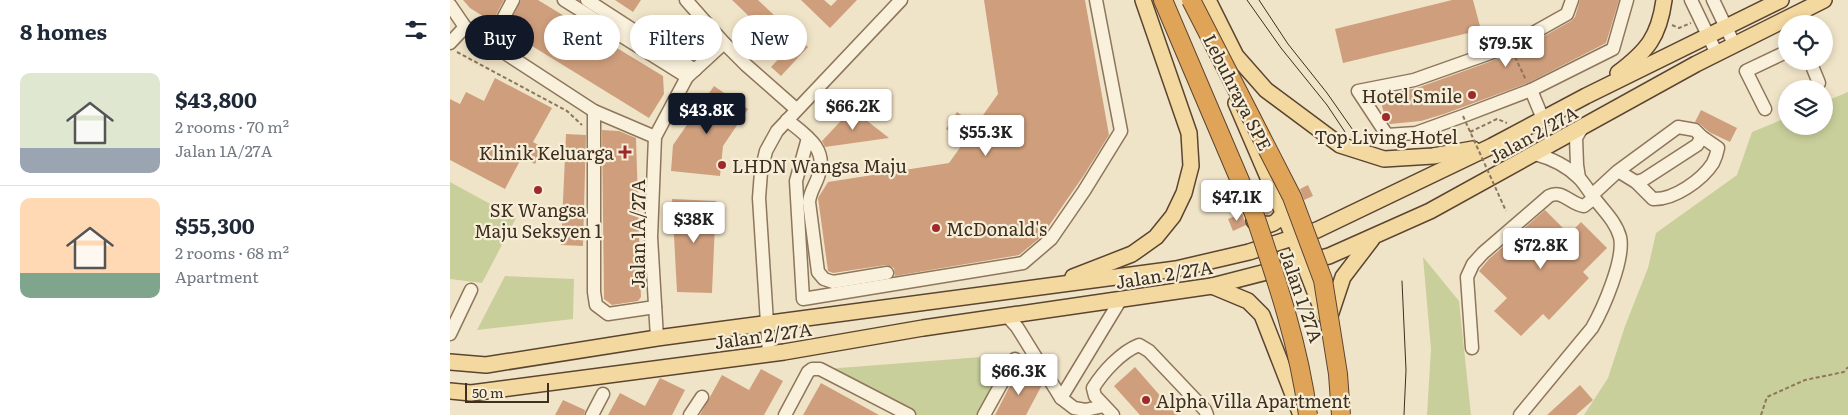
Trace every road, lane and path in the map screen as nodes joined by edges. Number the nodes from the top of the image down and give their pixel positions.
1 (513, 0) edge
2 (564, 0) edge
3 (587, 0) edge
4 (686, 0) edge
5 (900, 0) edge
6 (1096, 0) edge
7 (1143, 0) edge
8 (1157, 0) edge
9 (1163, 0) edge
10 (1193, 0) edge
11 (1208, 0) edge
12 (1572, 0) edge
13 (1627, 0) edge
14 (1664, 0) edge
15 (1691, 0) edge
16 (1713, 0) edge
17 (1781, 0) edge
18 (1824, 0) edge
19 (450, 5) edge
20 (505, 15) edge
21 (1800, 15) edge
22 (1661, 19) junction
23 (1700, 19) junction
24 (1778, 26) edge
25 (465, 27) joint
26 (1727, 28) junction
27 (1708, 36) junction
28 (724, 43) junction
29 (1734, 44) junction
30 (1510, 46) junction
31 (452, 47) edge
32 (1716, 54) junction
33 (1778, 56) edge
34 (516, 60) edge
35 (691, 74) junction
36 (1530, 90) junction
37 (1586, 96) junction
38 (1765, 108) dead end
39 (796, 109) junction
40 (594, 111) junction
41 (1463, 116) junction
42 (1497, 119) dead end
43 (1543, 119) junction
44 (787, 120) junction
45 (1582, 128) junction
46 (587, 130) dead end
47 (1470, 132) junction
48 (655, 137) junction
49 (1702, 137) junction
50 (808, 138) junction
51 (1492, 146) junction
52 (1535, 154) junction
53 (1618, 171) junction
54 (1579, 178) junction
55 (1636, 182) junction
56 (1593, 196) junction
57 (1506, 211) dead end
58 (1283, 213) junction
59 (1254, 221) junction
60 (1375, 235) junction
61 (1294, 238) junction
62 (1265, 248) junction
63 (1303, 263) junction
64 (1273, 271) junction
65 (887, 273) dead end
66 (1056, 284) junction
67 (1212, 286) junction
68 (471, 290) dead end
69 (1121, 299) junction
70 (655, 307) junction
71 (1007, 316) junction
72 (1327, 322) junction
73 (766, 323) junction
74 (450, 334) edge
75 (657, 338) junction
76 (1472, 348) dead end
77 (769, 350) junction
78 (1015, 359) dead end
79 (450, 362) edge
80 (1848, 367) edge
81 (450, 391) edge
82 (604, 394) dead end
83 (702, 397) dead end
84 (1061, 398) junction
85 (1108, 410) edge
86 (1081, 412) edge
87 (592, 415) edge
88 (690, 415) edge
89 (785, 415) edge
90 (909, 415) edge
91 (984, 415) edge
92 (1207, 415) edge
93 (1301, 415) edge
94 (1308, 415) edge
95 (1314, 415) edge
96 (1341, 415) edge
97 (1347, 415) edge
98 (1520, 415) edge
99 (1761, 415) edge

1 - 20 street
2 - 35 street
3 - 35 street
4 - 28 street
5 - 39 street
6 - 50 street
7 - 66 main road
8 - 59 main road, Jalan 1/27A
9 - 94 highway, Lebuhraya SPE, bridge
10 - 58 main road, Jalan 1/27A
10 - 96 highway, Lebuhraya SPE, bridge
11 - 51 main road
12 - 30 street
13 - 36 street
14 - 22 main road
15 - 23 street
16 - 26 street
17 - 26 main road, Jalan 2/27A
18 - 21 main road, Jalan 2/27A
19 - 25 street
22 - 23 path
22 - 37 main road
23 - 27 street
24 - 29 main road, Jalan 2/27A
25 - 31 street
26 - 27 main road, Jalan 2/27A
26 - 29 street
27 - 32 street
27 - 37 main road, Jalan 2/27A
28 - 35 street, Jalan 1A/27A
28 - 39 street
29 - 32 main road, Jalan 2/27A
30 - 36 path
30 - 41 street
31 - 46 path
32 - 45 main road, Jalan 2/27A
33 - 38 street
34 - 40 street
35 - 48 street, Jalan 1A/27A
36 - 41 street
36 - 43 street
37 - 43 main road, Jalan 2/27A
39 - 44 street
40 - 48 street
40 - 70 street
41 - 47 path, bridge
42 - 47 path
43 - 51 main road, Jalan 2/27A
44 - 50 street
44 - 73 street
45 - 52 main road, Jalan 2/27A
45 - 54 street
47 - 57 path, bridge
48 - 70 street, Jalan 1A/27A
49 - 53 street
49 - 55 street
49 - 55 street
50 - 65 street
51 - 61 main road, Jalan 2/27A
52 - 54 street
52 - 60 main road, Jalan 2/27A
53 - 55 street
53 - 56 street
54 - 56 street
56 - 76 street
56 - 98 street
58 - 59 main road
58 - 61 main road, Jalan 1/27A
59 - 62 main road, Jalan 1/27A
60 - 63 main road, Jalan 2/27A
60 - 72 main road
61 - 62 main road, Jalan 2/27A
61 - 63 main road, Jalan 1/27A
62 - 64 main road, Jalan 1/27A
62 - 66 main road, Jalan 2/27A
63 - 64 main road, Jalan 2/27A
63 - 72 main road, Jalan 1/27A
64 - 67 main road, Jalan 2/27A
64 - 95 main road, Jalan 1/27A
66 - 73 main road, Jalan 2/27A
67 - 69 main road, Jalan 2/27A
67 - 93 main road
68 - 74 street
69 - 71 main road, Jalan 2/27A
69 - 84 street
70 - 75 street, Jalan 1A/27A
71 - 77 main road, Jalan 2/27A
71 - 84 street
72 - 97 main road, Jalan 1/27A
73 - 75 main road, Jalan 2/27A
73 - 77 street
75 - 79 main road, Jalan 2/27A
77 - 81 main road, Jalan 2/27A
78 - 91 street
80 - 99 path
82 - 87 street
83 - 88 street
84 - 86 street
85 - 86 street
85 - 92 street
89 - 90 street

